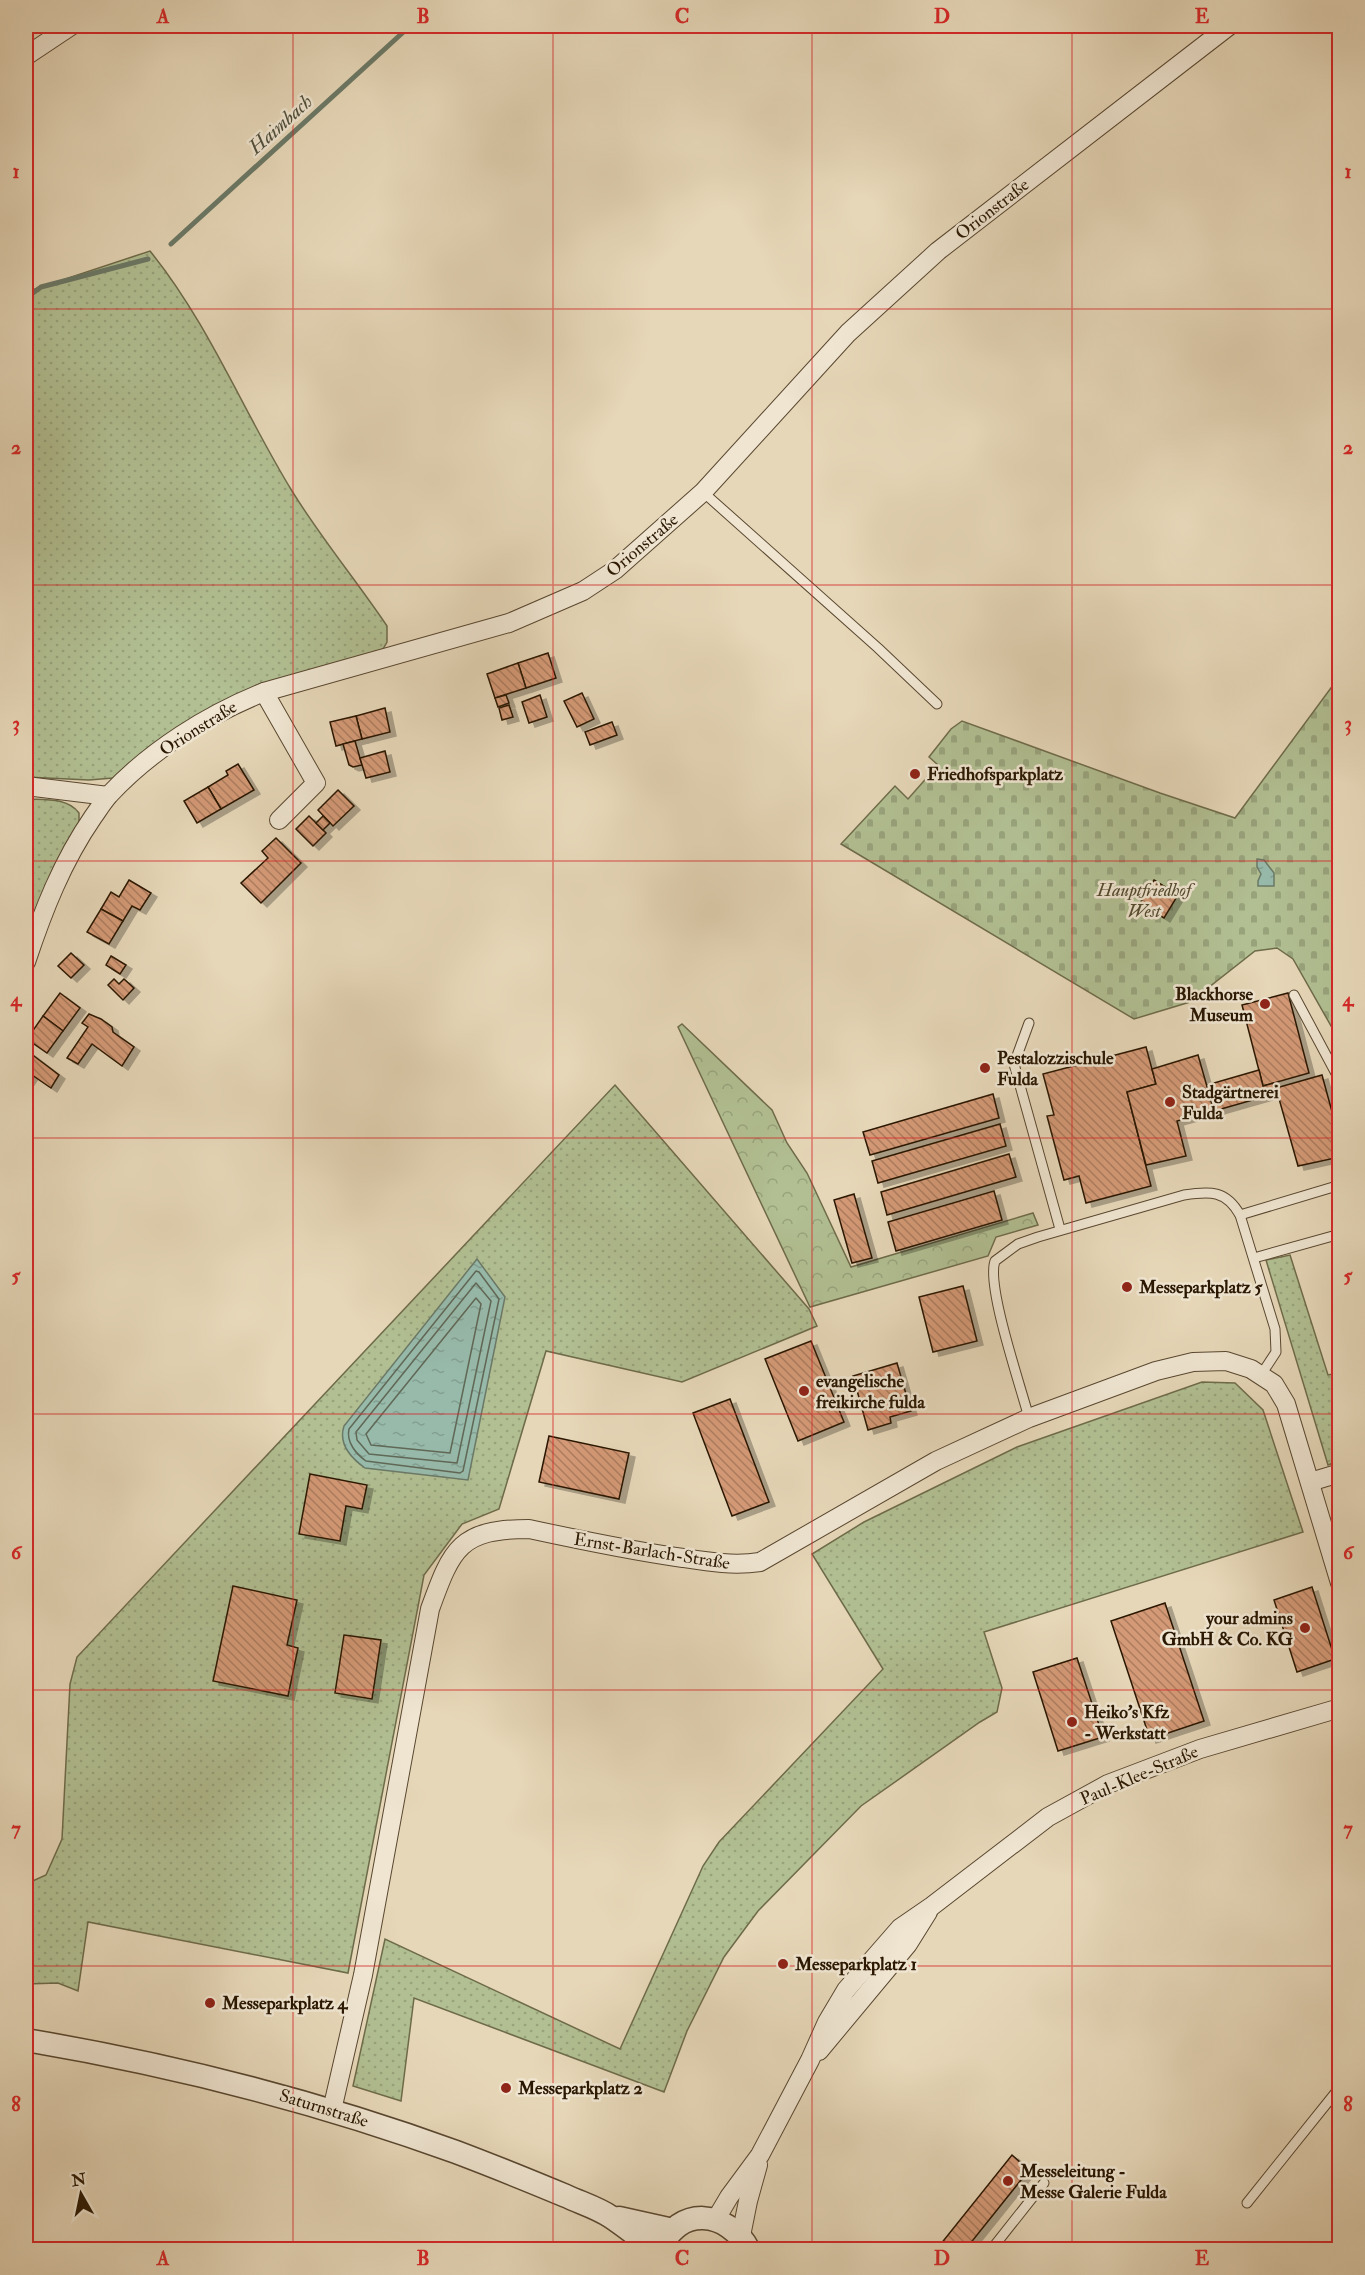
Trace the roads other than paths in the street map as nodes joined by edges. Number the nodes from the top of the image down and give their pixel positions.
1 (70, 26) edge
2 (1229, 26) edge
3 (26, 56) edge
4 (704, 492) junction
5 (264, 693) junction
6 (937, 704) dead end
7 (26, 786) edge
8 (108, 796) junction
9 (279, 820) dead end
10 (26, 962) edge
11 (1294, 995) dead end
12 (1029, 1023) dead end
13 (1340, 1081) edge
14 (1340, 1185) edge
15 (1240, 1215) junction
16 (1060, 1229) junction
17 (1340, 1234) edge
18 (1254, 1258) junction
19 (1261, 1375) junction
20 (1029, 1418) junction
21 (1340, 1473) edge
22 (1310, 1482) junction
23 (1340, 1583) edge
24 (1340, 1708) edge
25 (26, 2040) edge
26 (1340, 2087) edge
27 (332, 2110) junction
28 (760, 2155) junction
29 (1044, 2183) dead end
30 (1247, 2203) dead end
31 (610, 2216) junction
32 (716, 2219) junction
33 (673, 2230) junction
34 (745, 2243) edge
35 (655, 2250) edge
36 (660, 2250) edge
37 (991, 2250) edge

1 - 3 street
2 - 4 street, Orionstraße
4 - 5 street, Orionstraße
4 - 6 lane
5 - 8 street, Orionstraße
5 - 9 street
7 - 8 street
8 - 10 street, Orionstraße
11 - 13 lane
12 - 16 lane
14 - 15 lane
15 - 16 lane
15 - 18 lane
16 - 20 lane
17 - 18 lane
18 - 19 lane
19 - 20 street, Ernst-Barlach-Straße
19 - 22 street, Ernst-Barlach-Straße
20 - 27 street, Ernst-Barlach-Straße
21 - 22 street
22 - 23 street, Ernst-Barlach-Straße
24 - 28 street, Paul-Klee-Straße
25 - 27 street, Saturnstraße
26 - 30 lane
27 - 31 street, Saturnstraße
28 - 32 street, Paul-Klee-Straße
28 - 34 street, Paul-Klee-Straße
29 - 37 lane
31 - 33 street, Saturnstraße
31 - 35 street, Saturnstraße
32 - 33 street
32 - 34 street
33 - 36 street

